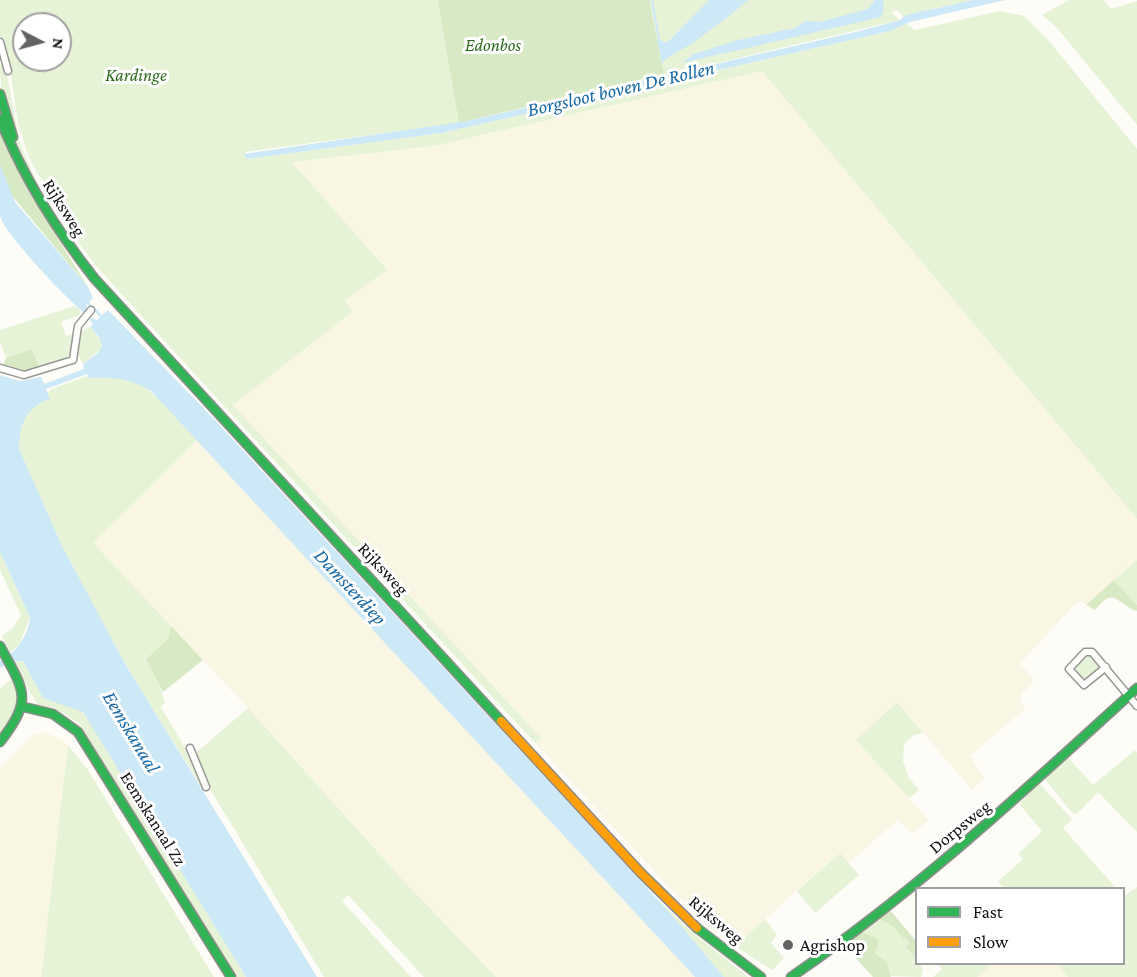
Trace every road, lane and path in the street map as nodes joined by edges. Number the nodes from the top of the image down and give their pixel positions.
1 (0, 42) edge
2 (3, 60) edge
3 (8, 71) dead end
4 (0, 94) edge
5 (0, 119) edge
6 (16, 154) junction
7 (91, 310) dead end
8 (0, 368) edge
9 (0, 646) edge
10 (1106, 667) junction
11 (1137, 688) edge
12 (1129, 695) junction
13 (1137, 706) edge
14 (24, 707) junction
15 (0, 742) edge
16 (190, 748) dead end
17 (206, 787) dead end
18 (231, 977) edge
19 (761, 977) edge
20 (791, 977) edge

1 - 2 street
2 - 3 street
4 - 6 main road, Rijksweg
5 - 6 main road, Rijksweg
6 - 19 main road, Rijksweg
7 - 8 street
9 - 14 main road
10 - 10 street
10 - 12 street
11 - 12 main road, Dorpsweg
12 - 13 street
12 - 20 main road, Dorpsweg
14 - 15 main road
14 - 18 main road, Eemskanaal Zz
16 - 17 street

